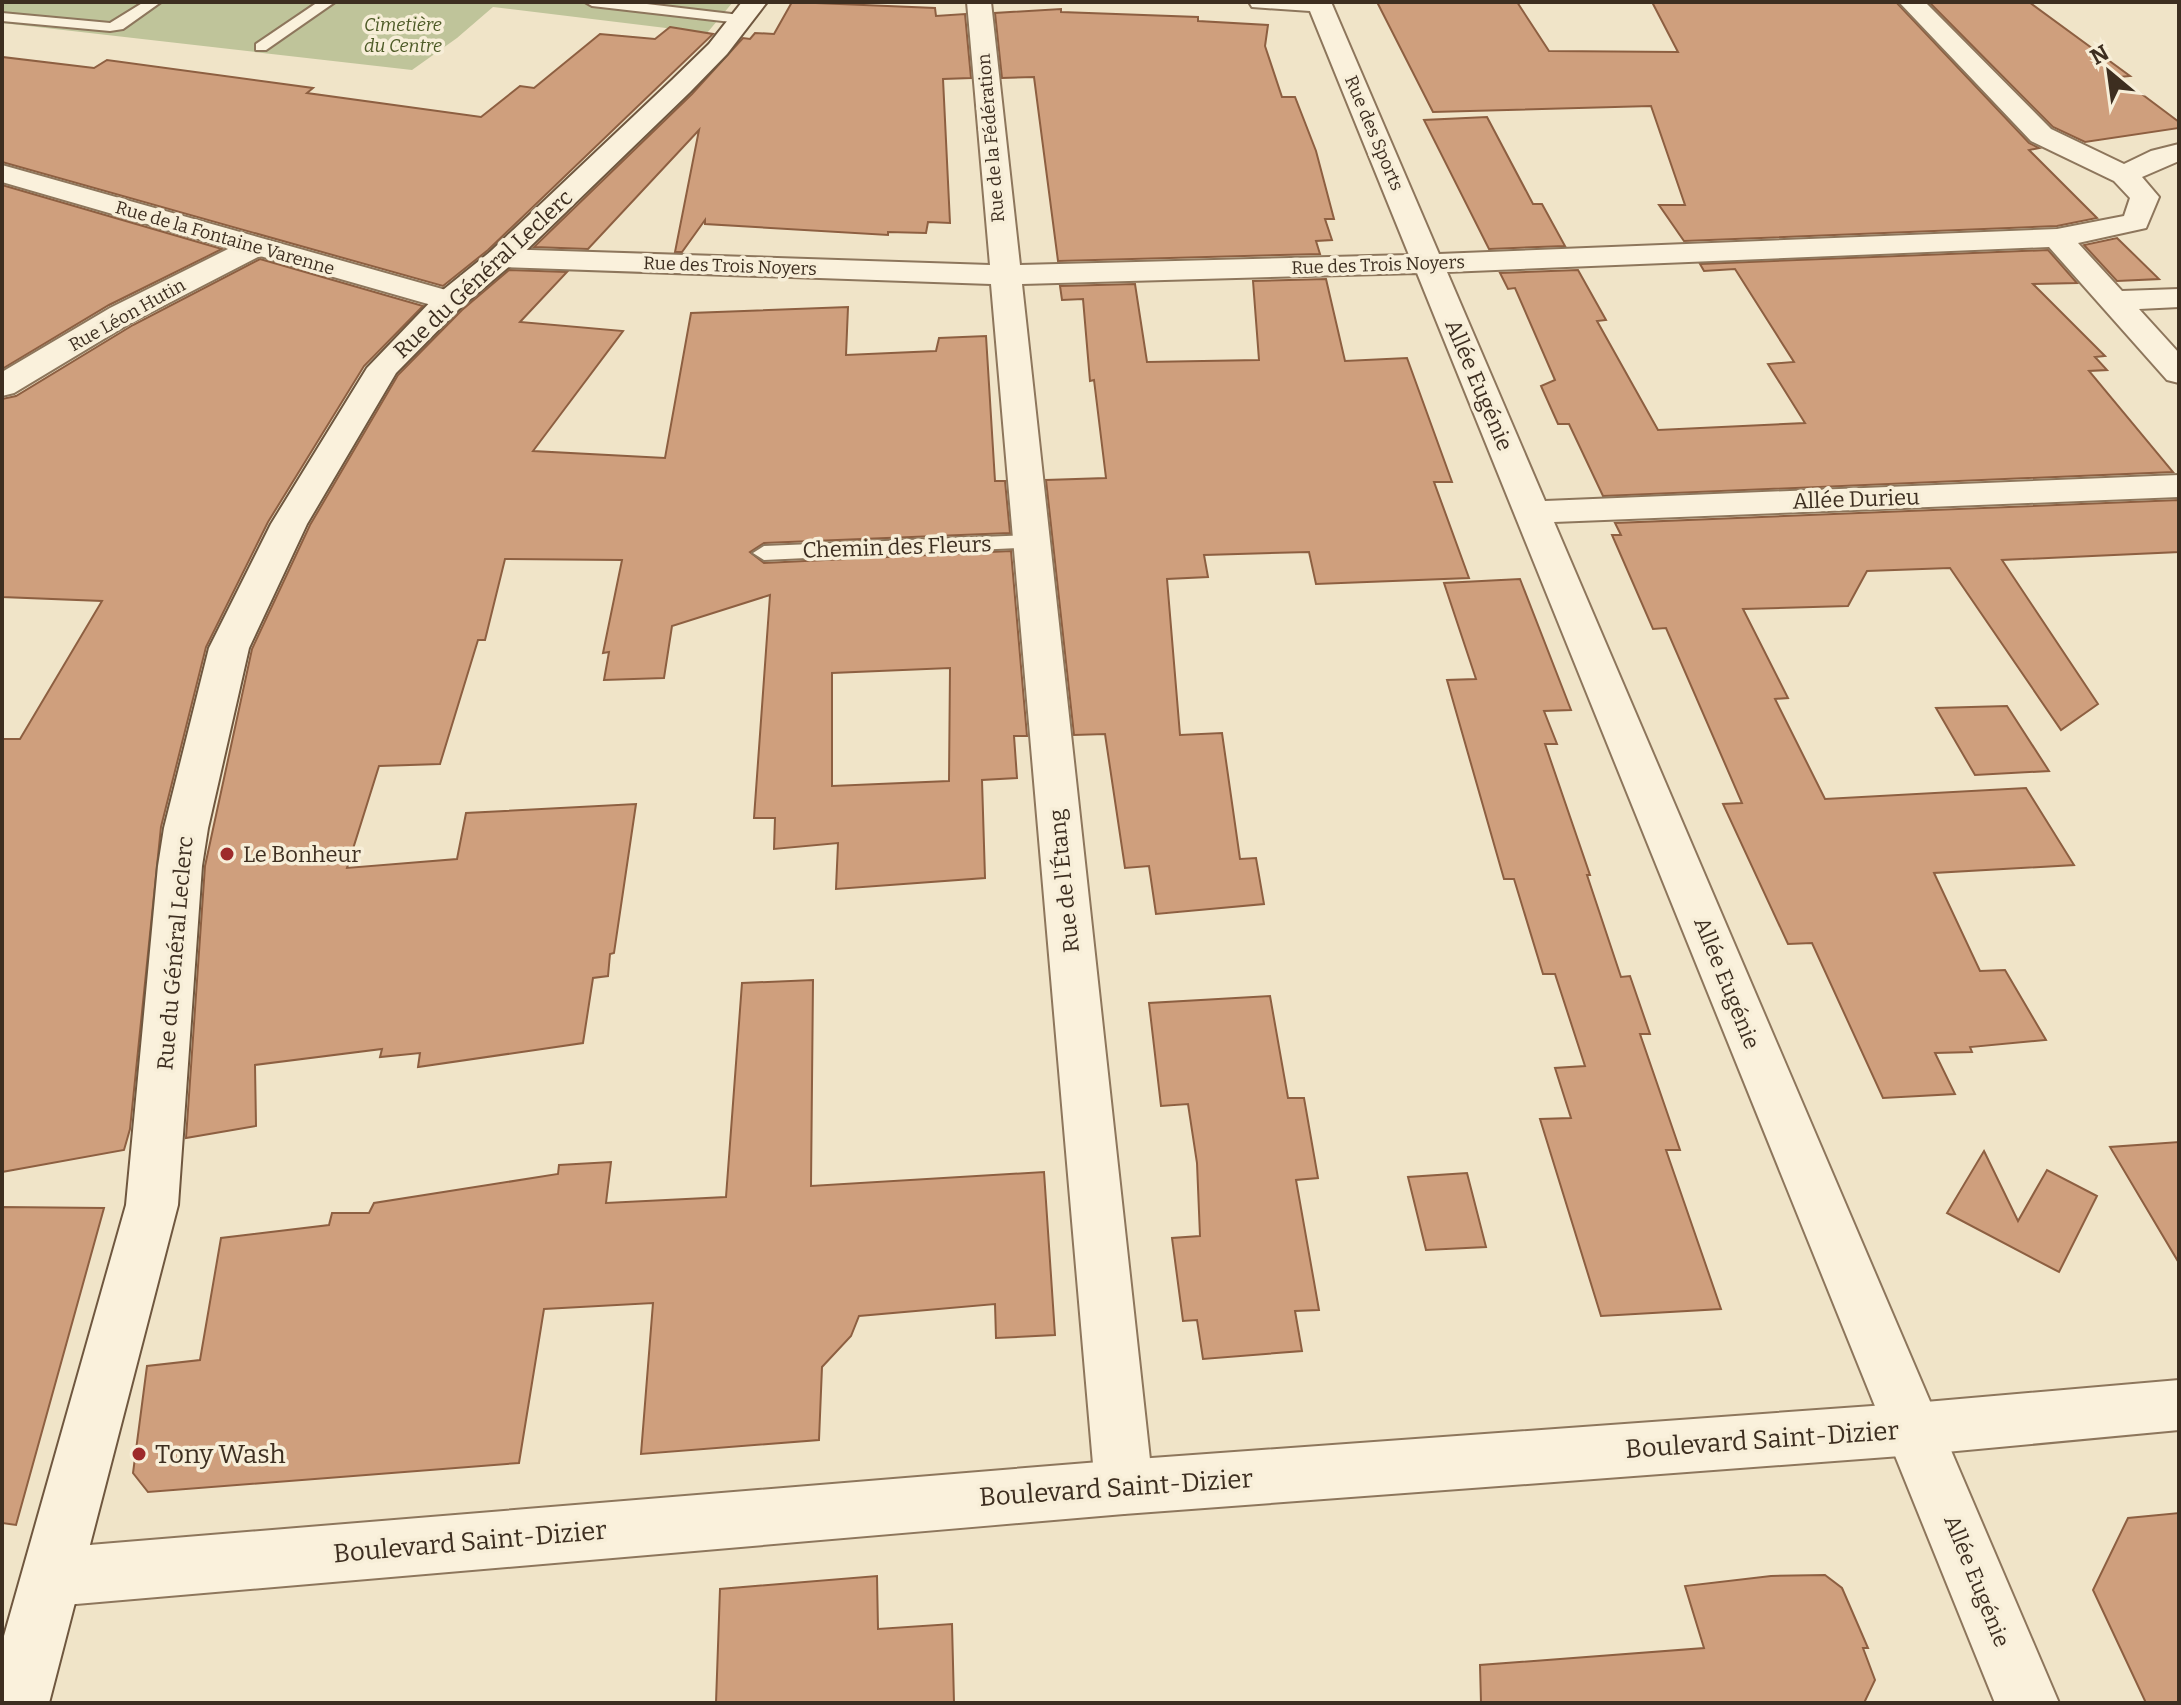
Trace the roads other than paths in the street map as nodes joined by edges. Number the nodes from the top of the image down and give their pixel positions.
1 (154, 2) edge
2 (328, 2) edge
3 (592, 2) edge
4 (702, 2) edge
5 (979, 2) edge
6 (1261, 2) edge
7 (1911, 2) edge
8 (1320, 3) edge
9 (747, 11) edge
10 (689, 14) junction
11 (2, 17) edge
12 (261, 47) dead end
13 (2179, 152) edge
14 (2, 173) edge
15 (2124, 175) junction
16 (2057, 238) junction
17 (255, 247) junction
18 (501, 258) junction
19 (1428, 264) junction
20 (1003, 275) junction
21 (2179, 298) edge
22 (449, 301) junction
23 (2114, 301) junction
24 (2179, 373) edge
25 (2, 386) edge
26 (2179, 486) edge
27 (1533, 512) junction
28 (1030, 542) junction
29 (764, 553) dead end
30 (2179, 1405) edge
31 (1914, 1429) junction
32 (1124, 1487) junction
33 (53, 1577) junction
34 (17, 1703) edge
35 (2027, 1703) edge

1 - 11 lane
2 - 12 lane
3 - 10 lane
4 - 10 lane
5 - 20 street, Rue de la Fédération
6 - 8 street
7 - 15 street
8 - 19 street, Rue des Sports
9 - 10 lane
9 - 18 street, Rue du Général Leclerc
13 - 15 street
14 - 17 street, Rue de la Fontaine Varenne
15 - 16 street, Rue des Trois Noyers
16 - 19 street, Rue des Trois Noyers
16 - 23 street
17 - 22 street, Rue de la Fontaine Varenne
17 - 25 street, Rue Léon Hutin
18 - 20 street, Rue des Trois Noyers
18 - 22 street, Rue du Général Leclerc
19 - 20 street, Rue des Trois Noyers
19 - 27 street, Allée Eugénie
20 - 28 street, Rue de l'Étang
21 - 23 street
22 - 33 street, Rue du Général Leclerc
23 - 24 street
26 - 27 street, Allée Durieu
27 - 31 street, Allée Eugénie
28 - 29 lane, Chemin des Fleurs
28 - 32 street, Rue de l'Étang
30 - 31 street, Boulevard Saint-Dizier
31 - 32 street, Boulevard Saint-Dizier
31 - 35 street, Allée Eugénie
32 - 33 street, Boulevard Saint-Dizier
33 - 34 street, Rue du Général Leclerc

